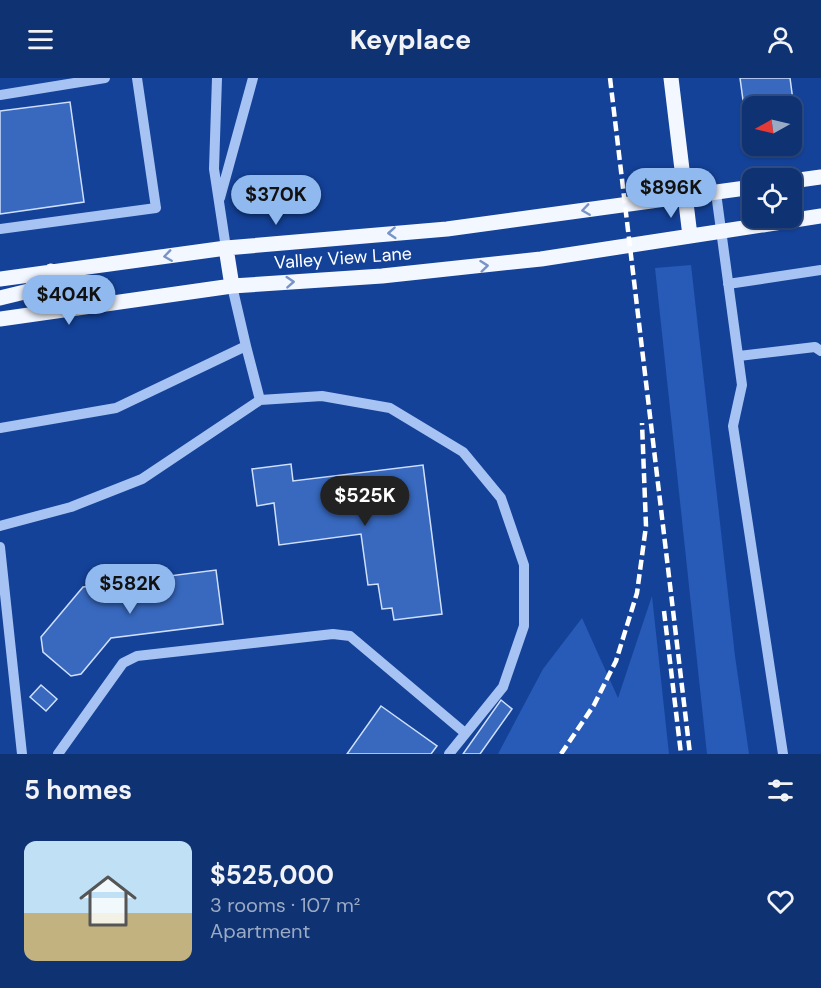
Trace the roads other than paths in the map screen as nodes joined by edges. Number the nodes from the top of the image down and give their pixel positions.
1 (105, 78) edge
2 (137, 78) edge
3 (217, 78) edge
4 (253, 78) edge
5 (671, 78) edge
6 (0, 95) edge
7 (821, 177) edge
8 (802, 180) edge
9 (742, 189) edge
10 (716, 193) junction
11 (685, 197) junction
12 (218, 204) junction
13 (821, 216) edge
14 (0, 229) edge
15 (721, 232) junction
16 (690, 236) junction
17 (226, 248) junction
18 (821, 270) edge
19 (51, 271) junction
20 (0, 279) edge
21 (728, 284) junction
22 (232, 286) junction
23 (0, 298) edge
24 (0, 319) edge
25 (246, 346) junction
26 (821, 351) edge
27 (739, 356) junction
28 (260, 400) junction
29 (0, 429) edge
30 (0, 526) edge
31 (0, 547) edge
32 (465, 733) junction
33 (22, 754) edge
34 (58, 754) edge
35 (449, 754) edge
36 (783, 754) edge

1 - 6 lane
2 - 14 lane
3 - 12 lane
4 - 12 lane
5 - 11 main road
7 - 8 main road
9 - 10 main road, Valley View Lane
10 - 11 main road, Valley View Lane
10 - 15 lane
11 - 16 main road
11 -> 17 main road, Valley View Lane
12 - 17 lane
13 - 15 main road, Valley View Lane
15 - 16 main road, Valley View Lane
15 - 21 lane
22 -> 16 main road, Valley View Lane
17 -> 19 main road, Valley View Lane
17 - 22 main road
18 - 21 lane
19 - 20 main road, Valley View Lane
19 - 23 main road
21 - 27 lane
22 - 24 main road, Valley View Lane
22 - 25 lane
25 - 28 lane
25 - 29 lane
26 - 27 lane
27 - 36 lane
28 - 30 lane
28 - 32 lane
31 - 33 lane
32 - 34 lane
32 - 35 lane

